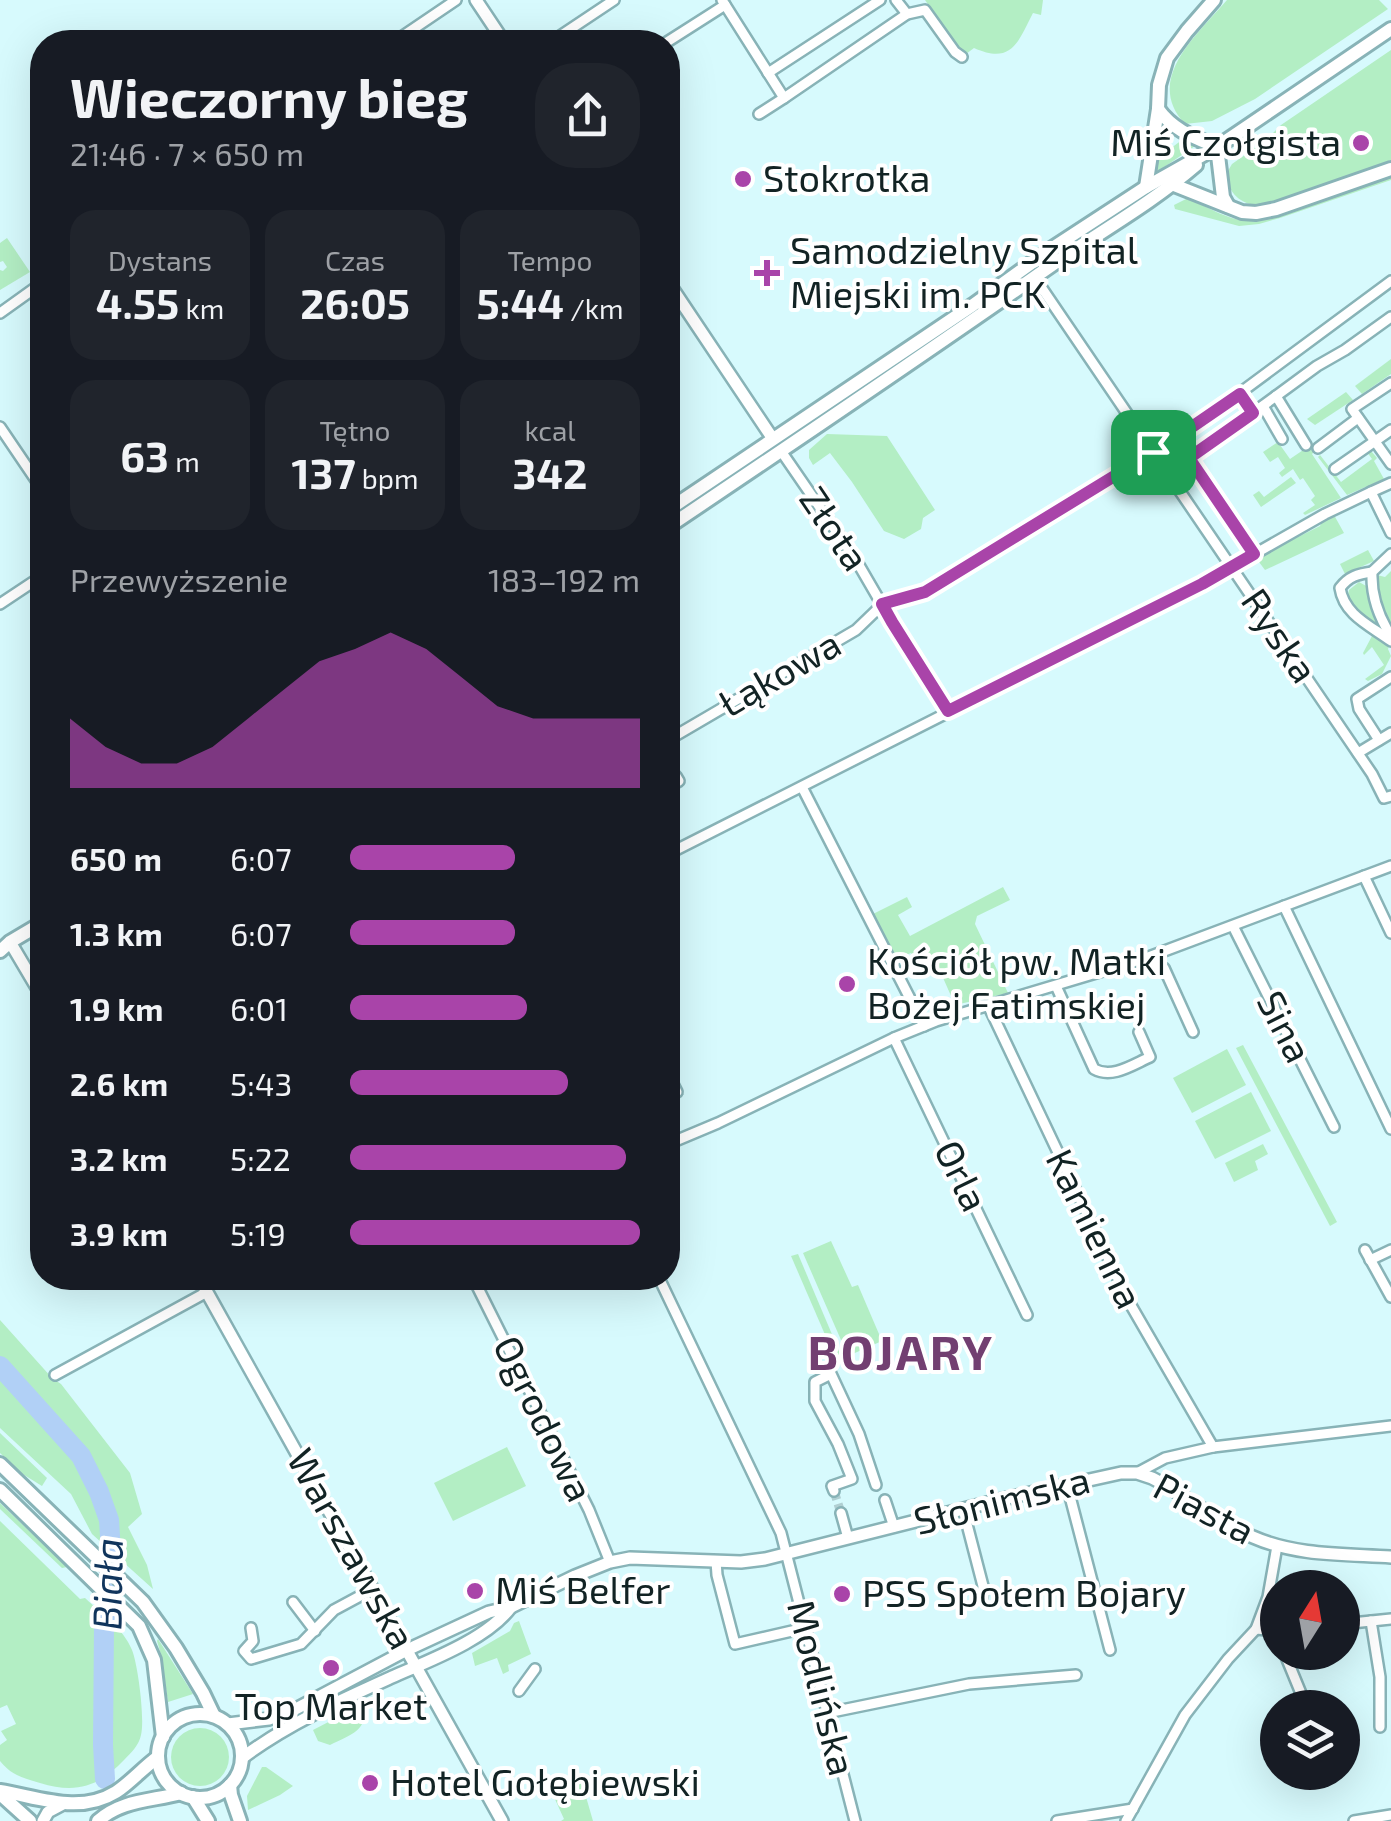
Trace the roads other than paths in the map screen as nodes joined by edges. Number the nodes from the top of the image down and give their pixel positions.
1 (456, 0) edge
2 (476, 0) edge
3 (614, 0) edge
4 (880, 0) edge
5 (896, 0) edge
6 (1214, 0) edge
7 (723, 3) edge
8 (907, 14) junction
9 (1391, 29) edge
10 (412, 30) edge
11 (496, 30) edge
12 (570, 30) edge
13 (680, 33) edge
14 (962, 58) dead end
15 (768, 73) junction
16 (784, 98) junction
17 (1158, 108) junction
18 (758, 114) dead end
19 (1217, 147) junction
20 (1391, 169) edge
21 (1174, 184) junction
22 (1146, 187) junction
23 (1228, 206) junction
24 (1035, 278) junction
25 (1391, 281) edge
26 (30, 291) edge
27 (680, 300) edge
28 (1, 311) edge
29 (1391, 317) edge
30 (922, 347) junction
31 (1391, 383) edge
32 (1240, 394) junction
33 (1276, 396) junction
34 (836, 397) junction
35 (1263, 406) junction
36 (844, 410) junction
37 (1253, 413) junction
38 (1358, 418) junction
39 (0, 427) edge
40 (1391, 430) edge
41 (1282, 439) dead end
42 (1374, 441) junction
43 (777, 445) junction
44 (1306, 445) dead end
45 (1318, 448) dead end
46 (1153, 452) junction
47 (1391, 464) edge
48 (1335, 468) dead end
49 (30, 471) edge
50 (1391, 482) edge
51 (1371, 492) junction
52 (680, 503) edge
53 (680, 518) edge
54 (1391, 532) edge
55 (1254, 554) junction
56 (1391, 554) edge
57 (1232, 566) junction
58 (1372, 572) junction
59 (30, 584) edge
60 (0, 604) edge
61 (882, 604) junction
62 (1391, 638) edge
63 (1391, 677) edge
64 (948, 711) junction
65 (680, 733) edge
66 (1391, 733) edge
67 (1379, 740) junction
68 (1358, 753) junction
69 (802, 787) junction
70 (1387, 797) edge
71 (680, 848) edge
72 (1391, 866) edge
73 (1364, 876) junction
74 (1284, 906) junction
75 (1233, 926) junction
76 (30, 930) edge
77 (1391, 932) edge
78 (3, 946) edge
79 (1152, 956) junction
80 (30, 981) edge
81 (1056, 986) junction
82 (988, 1005) junction
83 (924, 1026) junction
84 (1140, 1032) dead end
85 (1192, 1032) dead end
86 (894, 1038) junction
87 (1334, 1127) dead end
88 (1391, 1129) edge
89 (680, 1139) edge
90 (1391, 1250) edge
91 (1388, 1283) edge
92 (480, 1290) edge
93 (665, 1290) edge
94 (207, 1292) joint
95 (1391, 1297) edge
96 (1027, 1315) dead end
97 (55, 1375) dead end
98 (1391, 1426) edge
99 (1212, 1446) junction
100 (0, 1464) edge
101 (1137, 1473) junction
102 (1067, 1484) junction
103 (876, 1485) dead end
104 (0, 1490) edge
105 (834, 1491) tunnel mouth
106 (885, 1500) dead end
107 (963, 1509) junction
108 (841, 1513) tunnel mouth
109 (894, 1527) junction
110 (848, 1538) junction
111 (1276, 1546) junction
112 (787, 1555) junction
113 (1391, 1557) edge
114 (716, 1561) junction
115 (610, 1562) junction
116 (372, 1589) junction
117 (982, 1598) dead end
118 (292, 1602) dead end
119 (511, 1607) junction
120 (1391, 1619) edge
121 (1371, 1620) junction
122 (1360, 1622) edge
123 (251, 1628) dead end
124 (805, 1628) junction
125 (1256, 1629) junction
126 (1260, 1630) edge
127 (315, 1631) junction
128 (407, 1650) junction
129 (1110, 1650) dead end
130 (417, 1666) junction
131 (534, 1669) dead end
132 (1076, 1675) dead end
133 (519, 1691) dead end
134 (827, 1713) junction
135 (214, 1716) junction
136 (228, 1724) junction
137 (1380, 1727) dead end
138 (163, 1738) junction
139 (158, 1757) junction
140 (242, 1758) junction
141 (230, 1786) junction
142 (0, 1792) edge
143 (187, 1795) junction
144 (63, 1804) junction
145 (1133, 1809) junction
146 (1391, 1814) edge
147 (100, 1819) edge
148 (30, 1821) edge
149 (43, 1821) edge
150 (208, 1821) edge
151 (240, 1821) edge
152 (502, 1821) edge
153 (855, 1821) edge
154 (1057, 1821) edge
155 (1126, 1821) edge
156 (1354, 1821) edge

1 - 10 street
2 - 11 street
3 - 12 street
4 - 15 street
5 - 8 street
6 - 17 main road
7 - 13 street
7 - 15 street
8 - 14 street
8 - 16 street
9 - 19 main road
15 - 16 street
16 - 18 street
17 - 19 main road
17 - 22 main road
19 - 21 main road
19 - 22 main road
19 - 23 main road
20 - 23 main road
21 - 23 main road
21 - 24 main road
22 - 30 main road
24 - 30 main road
24 - 46 street, Ryska
25 - 32 street, Łąkowa
26 - 28 street
27 - 43 street
29 - 33 street
30 - 34 main road
30 - 36 main road
31 - 38 street
32 - 37 street
32 - 46 street, Łąkowa
33 - 35 street
33 - 44 street
34 - 36 main road
34 - 43 main road
35 - 37 street
35 - 41 street
36 - 43 main road
37 - 55 street
38 - 42 street
38 - 45 street
39 - 49 street
40 - 42 street
42 - 47 street
42 - 48 street
43 - 52 main road
43 - 53 main road
43 - 61 street, Złota
46 - 57 street, Ryska
46 - 61 street, Łąkowa
50 - 51 street
51 - 54 street
51 - 55 street
55 - 57 street
56 - 58 street
57 - 64 street
57 - 68 street, Ryska
58 - 62 street
58 - 62 street
59 - 60 street
61 - 64 street, Złota
61 - 65 street, Łąkowa
63 - 67 street
64 - 69 street
66 - 67 street
67 - 68 street
68 - 70 street, Ryska
69 - 71 street
69 - 83 street
72 - 73 street
73 - 74 street
73 - 77 street
74 - 75 street
74 - 88 street
75 - 79 street
75 - 87 street, Sina
76 - 78 main road
78 - 80 street
79 - 81 street
79 - 85 street
81 - 82 street
81 - 84 street
82 - 83 street
82 - 99 street, Kamienna
83 - 86 street
86 - 89 street
86 - 96 street, Orla
90 - 91 street
91 - 95 street
92 - 115 street, Ogrodowa
93 - 112 street, Modlińska
94 - 97 street
94 - 116 street, Warszawska
98 - 99 street, Słonimska
99 - 101 street, Słonimska
100 - 135 main road
101 - 102 street, Słonimska
101 - 111 street, Piasta
102 - 107 street, Słonimska
102 - 129 street
103 - 105 street
104 - 138 main road
106 - 109 street
107 - 109 street, Słonimska
107 - 117 street
108 - 110 street
109 - 110 street, Słonimska
110 - 112 street, Słonimska
111 - 113 street, Piasta
111 - 125 street
112 - 114 street, Słonimska
112 - 124 street, Modlińska
114 - 115 street, Słonimska
114 - 124 street
115 - 119 street, Słonimska
116 - 127 street
116 - 128 street, Warszawska
118 - 127 street
119 - 128 street
119 - 130 street
120 - 121 street
121 - 122 street
121 - 137 street
123 - 127 street
124 - 134 street, Modlińska
125 - 126 street
125 - 145 street
128 - 130 street, Warszawska
128 - 136 street
130 - 140 street
130 - 152 street, Warszawska
131 - 133 street
132 - 134 street
134 - 153 street, Modlińska
135 - 136 main road
135 - 138 main road
136 - 140 main road
138 - 139 main road
139 - 143 main road
139 - 144 main road
140 - 141 main road
141 - 143 main road
141 - 151 main road
142 - 144 main road
142 - 148 main road
143 - 147 main road
143 - 150 main road
144 - 149 street
145 - 154 street
145 - 155 street
146 - 156 street

